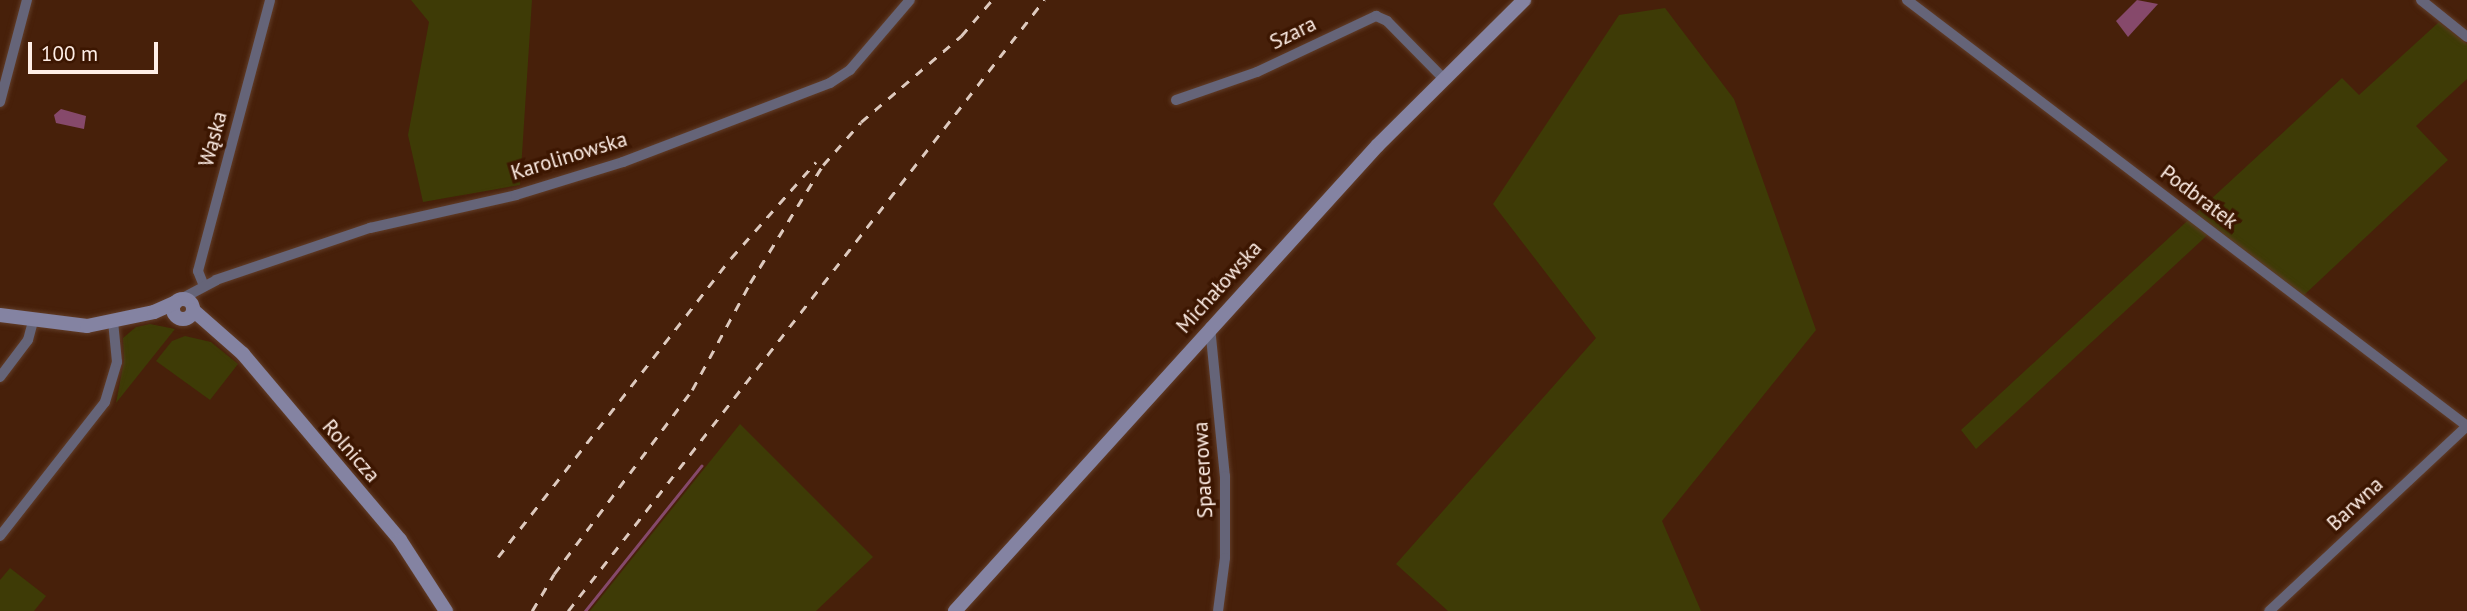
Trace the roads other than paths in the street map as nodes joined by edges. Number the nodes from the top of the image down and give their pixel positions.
1 (27, 0) edge
2 (270, 0) edge
3 (911, 0) edge
4 (1524, 0) edge
5 (1907, 0) edge
6 (2421, 0) edge
7 (2467, 37) edge
8 (1444, 79) junction
9 (1176, 100) dead end
10 (0, 102) edge
11 (204, 286) junction
12 (184, 309) junction
13 (0, 316) edge
14 (33, 321) junction
15 (113, 321) junction
16 (1210, 327) junction
17 (0, 377) edge
18 (2467, 426) edge
19 (0, 536) edge
20 (446, 611) edge
21 (954, 611) edge
22 (1218, 611) edge
23 (2269, 611) edge

1 - 10 street
2 - 11 street, Wąska
3 - 11 street, Karolinowska
4 - 8 street, Michałowska
5 - 18 street, Podbratek
6 - 7 street
8 - 9 street, Szara
8 - 16 street, Michałowska
11 - 12 street
12 - 15 street
12 - 20 street, Rolnicza
13 - 14 street
14 - 15 street
14 - 17 street
15 - 19 street
16 - 21 street, Michałowska
16 - 22 street, Spacerowa
18 - 23 street, Barwna

